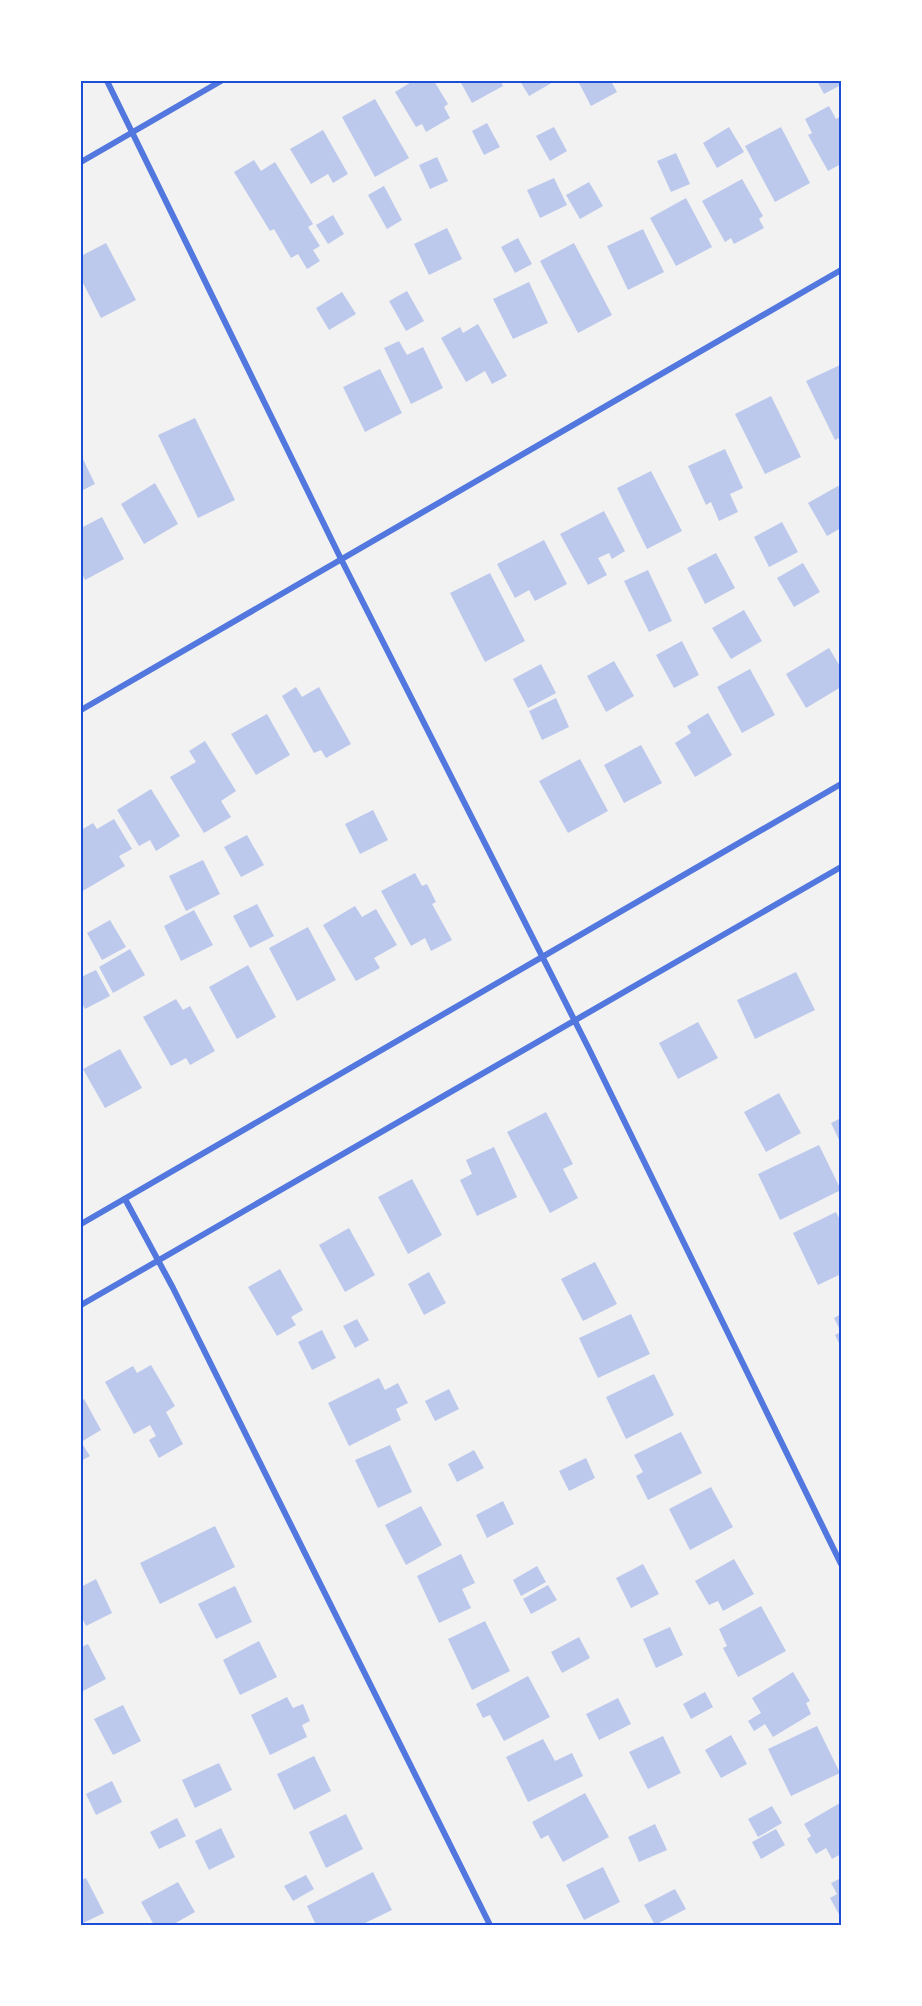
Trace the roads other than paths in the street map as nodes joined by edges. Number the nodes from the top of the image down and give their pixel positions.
1 (107, 81) edge
2 (221, 81) edge
3 (133, 132) junction
4 (81, 162) edge
5 (841, 270) edge
6 (341, 559) junction
7 (81, 710) edge
8 (841, 784) edge
9 (841, 867) edge
10 (541, 958) junction
11 (574, 1021) junction
12 (125, 1199) junction
13 (81, 1224) edge
14 (158, 1261) junction
15 (81, 1305) edge
16 (841, 1564) edge
17 (490, 1925) edge

1 - 3 street
2 - 3 street
3 - 4 street
3 - 6 street
5 - 6 street
6 - 7 street
6 - 10 street
8 - 10 street
9 - 11 street
10 - 11 street
10 - 12 street
11 - 14 street
11 - 16 street
12 - 13 street
12 - 14 street
14 - 15 street
14 - 17 street

